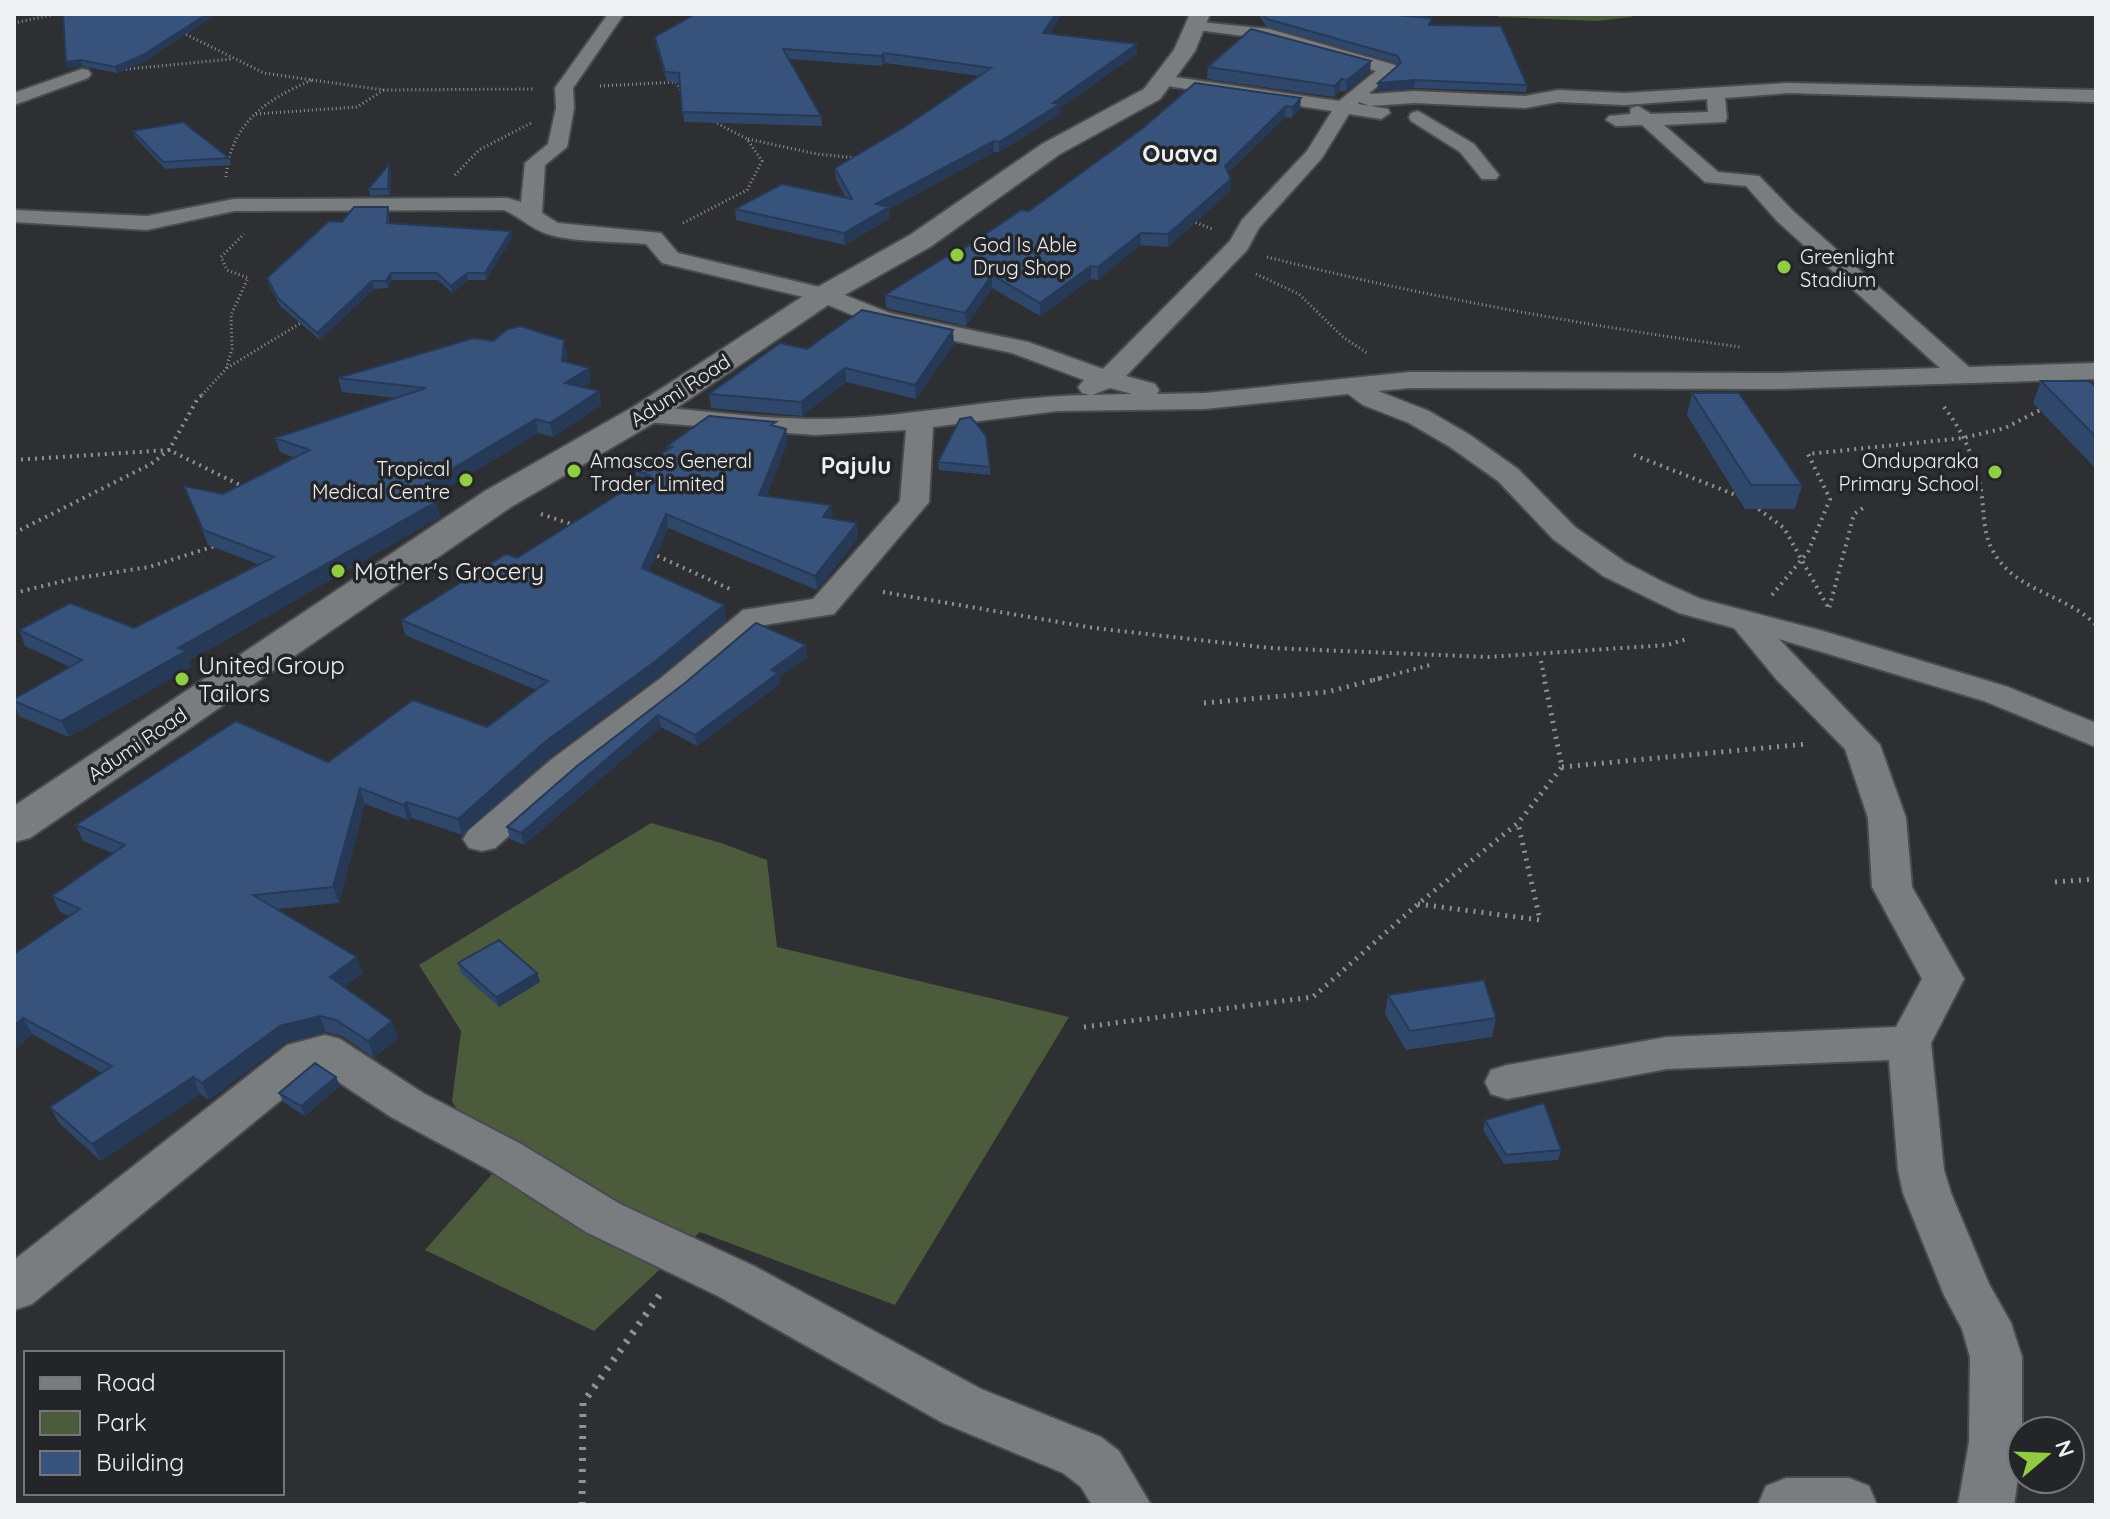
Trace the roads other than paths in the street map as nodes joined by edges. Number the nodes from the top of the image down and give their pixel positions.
1 (616, 14) edge
2 (1198, 20) edge
3 (82, 74) edge
4 (1161, 80) junction
5 (1715, 91) junction
6 (2096, 96) edge
7 (14, 99) edge
8 (1625, 99) junction
9 (1350, 102) junction
10 (1418, 117) junction
11 (1538, 119) dead end
12 (1601, 120) dead end
13 (1649, 121) junction
14 (1489, 175) dead end
15 (531, 214) junction
16 (14, 216) edge
17 (824, 295) junction
18 (2084, 372) edge
19 (1963, 375) junction
20 (1108, 379) junction
21 (1355, 387) junction
22 (1205, 401) junction
23 (1057, 403) junction
24 (645, 414) junction
25 (920, 421) junction
26 (1745, 620) junction
27 (2096, 736) edge
28 (14, 827) edge
29 (482, 839) dead end
30 (1909, 1043) junction
31 (1507, 1082) dead end
32 (14, 1289) edge
33 (1123, 1505) edge
34 (1786, 1505) edge
35 (1849, 1505) edge
36 (1986, 1505) edge

1 - 15 street
2 - 4 main road, Adumi Road
2 - 9 street
3 - 7 street
4 - 9 street
4 - 17 main road, Adumi Road
5 - 6 street
5 - 8 street
5 - 13 street
8 - 9 street
8 - 13 street
9 - 10 street
9 - 20 street
10 - 11 street
10 - 14 street
12 - 13 street
13 - 19 street
15 - 16 street
15 - 17 street
17 - 20 street
17 - 24 main road, Adumi Road
18 - 19 street
19 - 21 street
20 - 22 street
20 - 23 street
21 - 22 street
21 - 26 street
22 - 23 street
23 - 25 street
24 - 25 street
24 - 28 main road, Adumi Road
25 - 29 street
26 - 27 street
26 - 30 street
30 - 31 street
30 - 36 street
32 - 33 street
34 - 35 street

